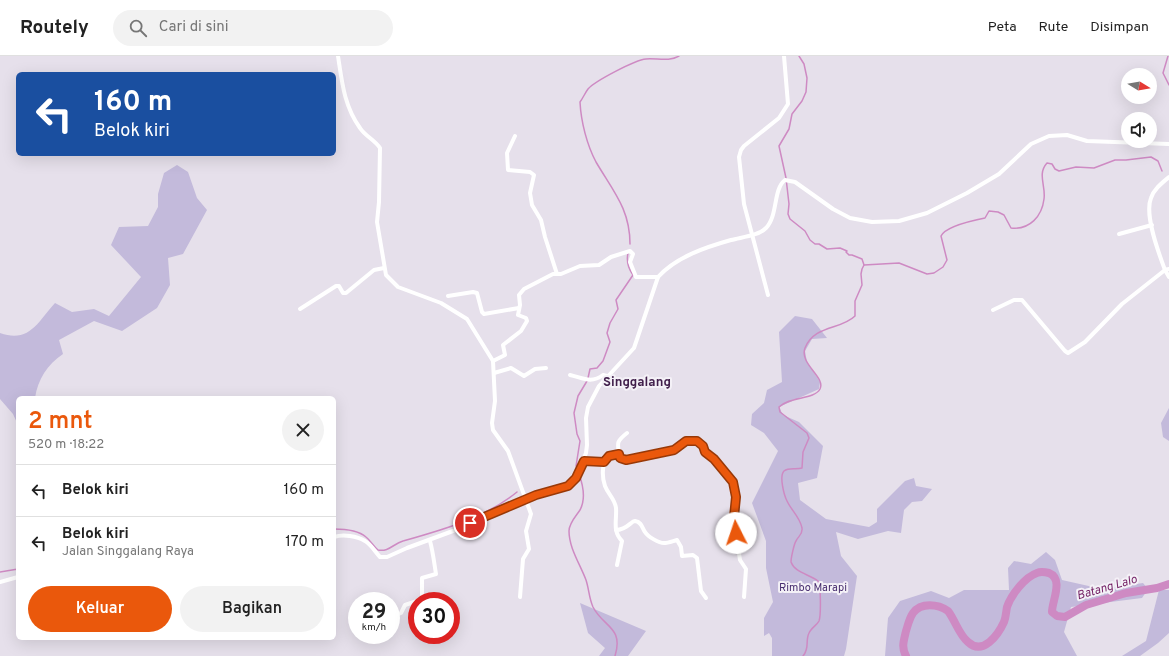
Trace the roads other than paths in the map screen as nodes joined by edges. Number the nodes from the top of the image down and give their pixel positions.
1 (338, 56) edge
2 (784, 56) edge
3 (515, 136) dead end
4 (1169, 144) edge
5 (1169, 177) edge
6 (1152, 226) junction
7 (753, 234) junction
8 (1119, 234) dead end
9 (384, 268) junction
10 (1167, 269) edge
11 (557, 274) junction
12 (658, 276) junction
13 (1169, 277) edge
14 (768, 295) dead end
15 (448, 296) dead end
16 (519, 308) junction
17 (300, 309) dead end
18 (993, 310) dead end
19 (492, 361) junction
20 (546, 368) dead end
21 (494, 373) junction
22 (570, 375) dead end
23 (607, 376) junction
24 (628, 433) dead end
25 (619, 454) junction
26 (584, 461) junction
27 (604, 462) junction
28 (525, 499) junction
29 (616, 530) junction
30 (336, 538) edge
31 (430, 541) junction
32 (617, 565) dead end
33 (16, 578) edge
34 (0, 582) edge
35 (422, 592) edge
36 (520, 597) dead end
37 (706, 598) dead end
38 (744, 598) dead end
39 (408, 604) edge
40 (400, 613) edge

1 - 9 street
2 - 7 street
3 - 11 street
4 - 7 street
5 - 6 street
6 - 8 street
6 - 10 street
7 - 12 street
7 - 14 street
9 - 17 street
9 - 19 street
10 - 13 street
10 - 18 street
11 - 12 street
11 - 16 street
12 - 23 street
15 - 16 street
16 - 19 street
19 - 21 street
20 - 21 street
21 - 28 street
22 - 23 street
23 - 26 street
24 - 25 street
25 - 27 street
25 - 38 street
26 - 27 street
26 - 28 street
27 - 29 street
28 - 31 street
28 - 36 street
29 - 32 street
29 - 37 street
30 - 31 street
31 - 35 street
33 - 34 street
39 - 40 street

